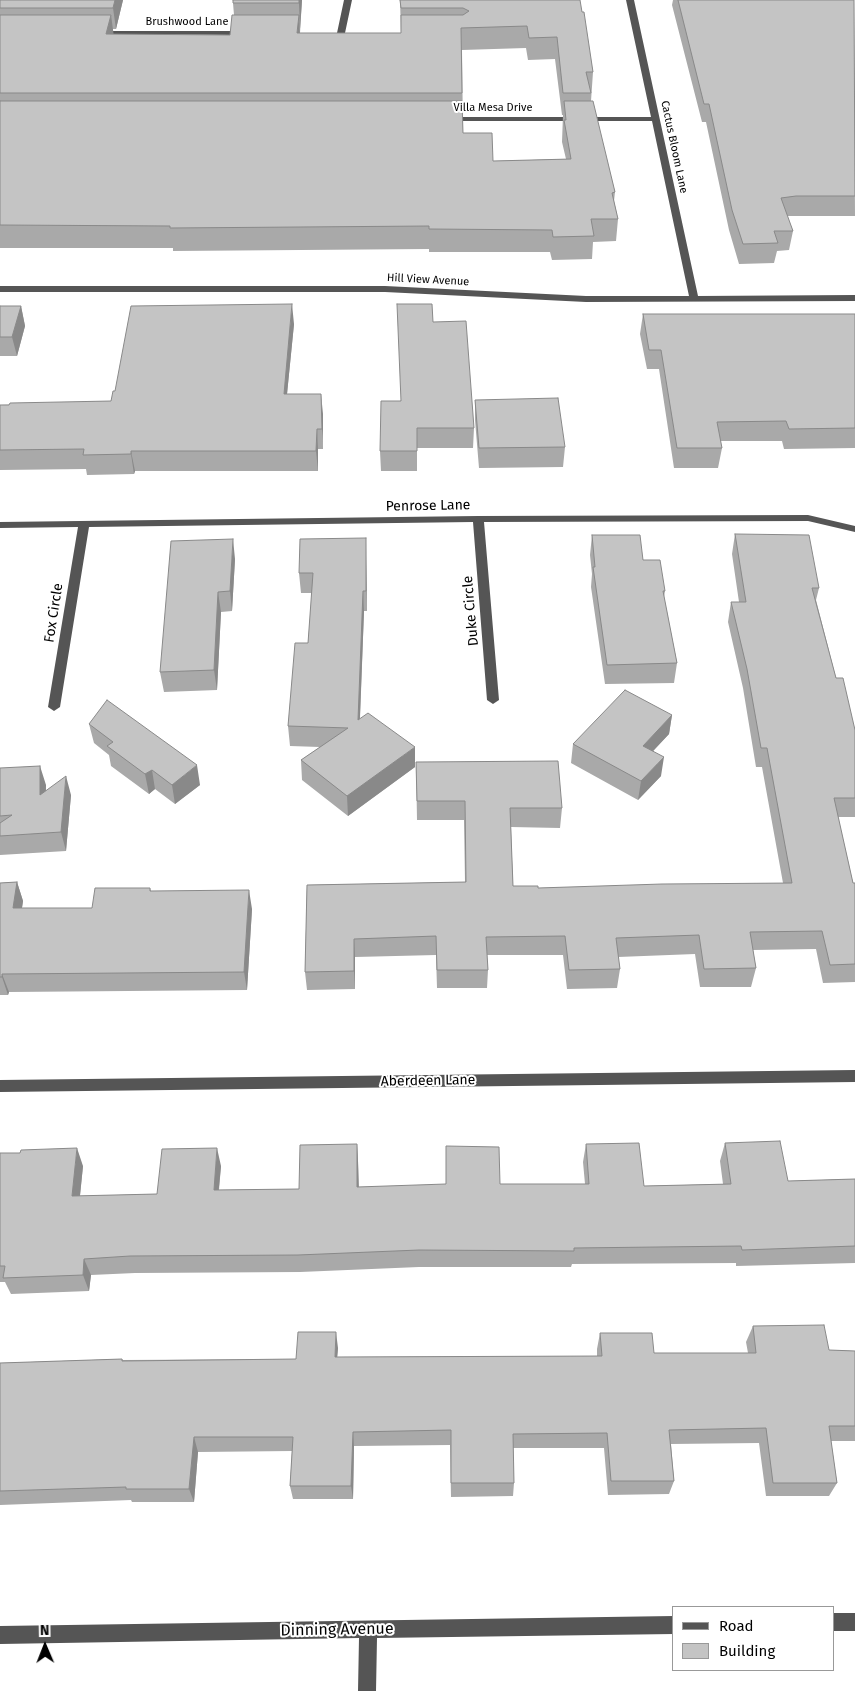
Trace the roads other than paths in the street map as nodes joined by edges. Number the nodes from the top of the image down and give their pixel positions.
1 (348, 0) edge
2 (630, 0) edge
3 (88, 33) edge
4 (253, 33) edge
5 (331, 33) edge
6 (341, 33) junction
7 (350, 33) edge
8 (438, 119) edge
9 (656, 119) junction
10 (0, 288) edge
11 (855, 298) edge
12 (694, 299) junction
13 (478, 518) junction
14 (84, 524) junction
15 (0, 525) edge
16 (855, 529) edge
17 (493, 700) dead end
18 (54, 707) dead end
19 (855, 1076) edge
20 (0, 1086) edge
21 (835, 1622) edge
22 (855, 1622) edge
23 (672, 1625) edge
24 (368, 1629) junction
25 (0, 1635) edge
26 (368, 1691) edge

1 - 6 street
2 - 9 street, Cactus Bloom Lane
3 - 4 street, Brushwood Lane
5 - 6 street
6 - 7 street
8 - 9 street, Villa Mesa Drive
9 - 12 street, Cactus Bloom Lane
10 - 12 street, Hill View Avenue
11 - 12 street, Hill View Avenue
13 - 14 street, Penrose Lane
13 - 16 street, Penrose Lane
13 - 17 street, Duke Circle
14 - 15 street, Penrose Lane
14 - 18 street, Fox Circle
19 - 20 street, Aberdeen Lane
21 - 22 street
23 - 24 street, Dinning Avenue
24 - 25 street, Dinning Avenue
24 - 26 street

